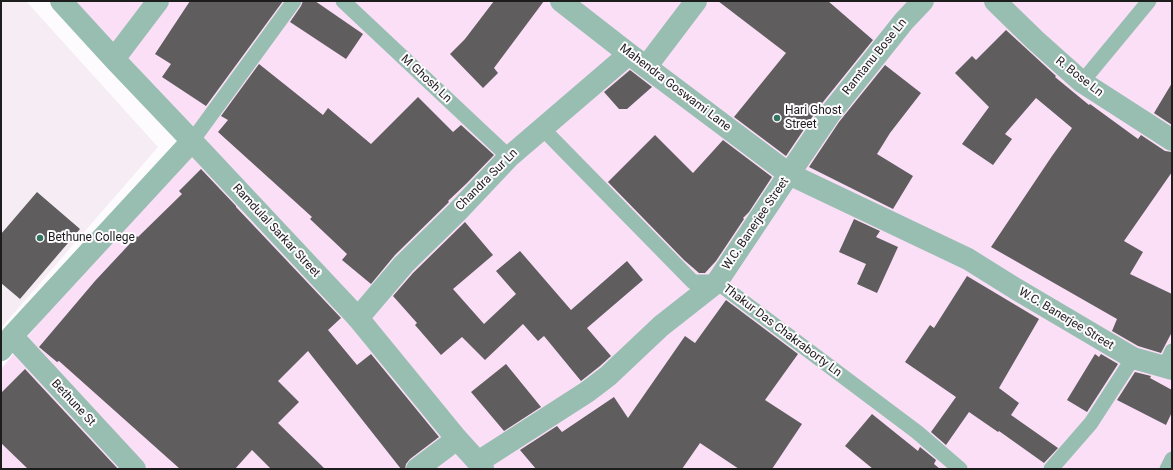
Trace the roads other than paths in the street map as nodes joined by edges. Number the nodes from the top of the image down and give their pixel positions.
1 (61, 1) edge
2 (158, 1) edge
3 (294, 1) edge
4 (343, 1) edge
5 (561, 1) edge
6 (696, 1) edge
7 (922, 1) edge
8 (995, 1) edge
9 (1149, 1) edge
10 (629, 54) junction
11 (114, 59) junction
12 (646, 67) junction
13 (1082, 82) junction
14 (542, 128) junction
15 (1172, 140) edge
16 (192, 141) junction
17 (509, 157) junction
18 (789, 174) junction
19 (717, 282) junction
20 (358, 318) junction
21 (6, 343) edge
22 (1133, 358) junction
23 (1170, 362) edge
24 (457, 439) junction
25 (1172, 459) edge
26 (480, 465) edge
27 (135, 469) edge
28 (417, 469) edge
29 (960, 469) edge
30 (1051, 469) edge
31 (1167, 469) edge

1 - 11 street, Ramdulal Sarkar Street
2 - 11 street
3 - 16 lane
4 - 17 lane, M Ghosh Ln
5 - 10 street, Mahendra Goswami Lane
6 - 12 street
7 - 18 street, Ramtanu Bose Ln
8 - 13 street, R. Bose Ln
9 - 13 lane
10 - 12 street, Mahendra Goswami Lane
10 - 14 street, Chandra Sur Ln
11 - 16 street, Ramdulal Sarkar Street
12 - 18 street, Mahendra Goswami Lane
13 - 15 street, R. Bose Ln
14 - 17 street, Chandra Sur Ln
14 - 19 lane, Thakur Das Chakraborty Ln
16 - 20 street, Ramdulal Sarkar Street
16 - 21 street
17 - 20 street, Chandra Sur Ln
18 - 19 street, W.C. Banerjee Street
18 - 22 street, W.C. Banerjee Street
19 - 26 street, W.C. Banerjee Street
19 - 29 lane, Thakur Das Chakraborty Ln
20 - 24 street, Ramdulal Sarkar Street
21 - 27 street, Bethune St
22 - 23 street, W.C. Banerjee Street
22 - 30 lane
24 - 26 street, Ramdulal Sarkar Street
24 - 28 street
25 - 31 lane

